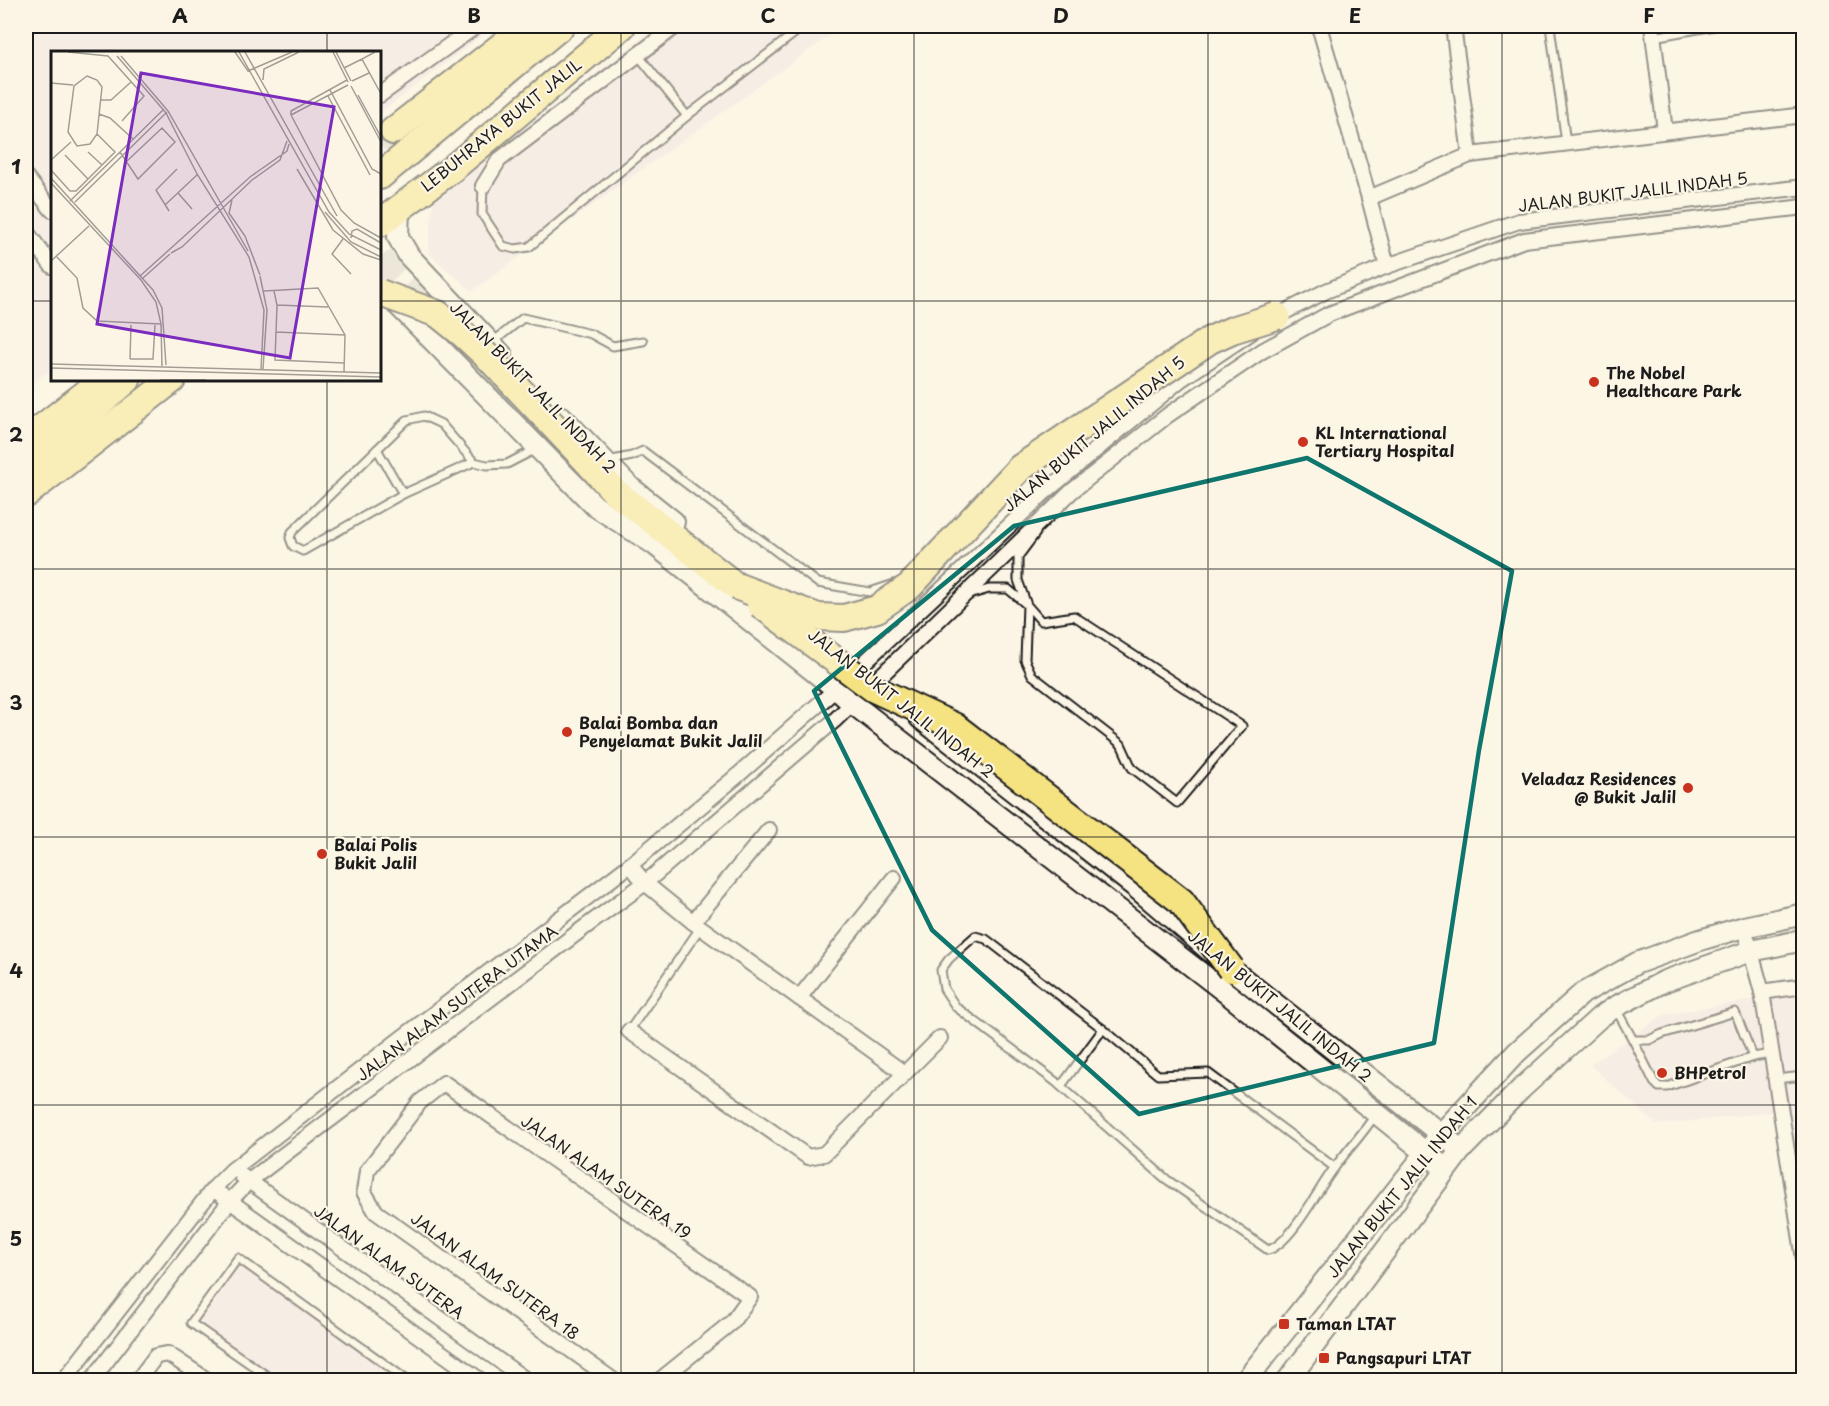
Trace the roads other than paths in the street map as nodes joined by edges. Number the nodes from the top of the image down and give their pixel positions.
1 (476, 26) edge
2 (527, 26) edge
3 (561, 26) edge
4 (622, 26) edge
5 (676, 26) edge
6 (804, 26) edge
7 (1319, 26) edge
8 (1453, 26) edge
9 (1550, 26) edge
10 (1715, 26) edge
11 (1652, 31) edge
12 (638, 54) junction
13 (381, 94) edge
14 (1803, 115) edge
15 (687, 116) junction
16 (393, 131) tunnel mouth
17 (1665, 131) junction
18 (1566, 143) junction
19 (1470, 155) junction
20 (381, 175) edge
21 (26, 177) edge
22 (483, 186) joint
23 (1803, 187) edge
24 (1369, 198) junction
25 (1803, 207) edge
26 (51, 209) edge
27 (389, 216) edge
28 (26, 231) edge
29 (51, 266) edge
30 (1386, 266) junction
31 (381, 288) edge
32 (381, 293) edge
33 (1277, 316) junction
34 (643, 341) dead end
35 (491, 343) junction
36 (103, 381) edge
37 (126, 381) edge
38 (171, 381) edge
39 (377, 448) junction
40 (539, 448) junction
41 (30, 455) edge
42 (605, 461) junction
43 (474, 462) junction
44 (1005, 474) dead end
45 (26, 494) edge
46 (404, 494) junction
47 (1055, 507) junction
48 (934, 548) dead end
49 (902, 581) dead end
50 (736, 586) junction
51 (962, 598) junction
52 (1027, 605) junction
53 (857, 668) junction
54 (874, 682) junction
55 (836, 689) junction
56 (852, 704) junction
57 (676, 826) junction
58 (769, 830) dead end
59 (689, 845) junction
60 (630, 865) junction
61 (894, 878) dead end
62 (645, 883) junction
63 (1803, 914) edge
64 (697, 925) junction
65 (1744, 927) junction
66 (1803, 940) edge
67 (1751, 951) junction
68 (1231, 969) junction
69 (1803, 986) edge
70 (1762, 992) junction
71 (799, 998) junction
72 (1615, 1007) junction
73 (1103, 1029) junction
74 (629, 1030) joint
75 (940, 1038) dead end
76 (1633, 1040) junction
77 (1771, 1054) junction
78 (1753, 1057) junction
79 (904, 1074) junction
80 (1803, 1076) edge
81 (1775, 1079) junction
82 (444, 1083) joint
83 (1061, 1086) junction
84 (1376, 1113) junction
85 (1441, 1134) junction
86 (1461, 1150) junction
87 (1427, 1153) junction
88 (1797, 1166) edge
89 (1334, 1167) junction
90 (1446, 1169) junction
91 (232, 1170) junction
92 (249, 1181) junction
93 (213, 1189) junction
94 (230, 1201) junction
95 (1803, 1258) edge
96 (495, 1358) junction
97 (64, 1380) edge
98 (92, 1380) edge
99 (138, 1380) edge
100 (207, 1380) edge
101 (273, 1380) edge
102 (407, 1380) edge
103 (479, 1380) edge
104 (526, 1380) edge
105 (612, 1380) edge
106 (660, 1380) edge
107 (1246, 1380) edge
108 (1288, 1380) edge

1 - 13 street
2 - 16 highway
3 - 20 highway
4 - 27 highway, LEBUHRAYA BUKIT JALIL
5 - 12 street
6 - 15 lane
7 - 24 street
8 - 19 street
9 - 18 lane
10 - 11 lane
11 - 17 street
12 - 15 lane
12 - 22 street
14 - 17 street
15 - 22 lane
17 - 18 street
18 - 19 street
19 - 24 street
21 - 26 street
23 - 30 street, JALAN BUKIT JALIL INDAH 5
24 - 30 street
25 - 47 street, JALAN BUKIT JALIL INDAH 5
27 - 35 street, JALAN BUKIT JALIL INDAH 2
28 - 29 street
30 - 33 street, JALAN BUKIT JALIL INDAH 5
31 - 40 street, JALAN BUKIT JALIL INDAH 2
32 - 50 highway, bridge
33 - 50 highway, bridge
33 - 53 street, JALAN BUKIT JALIL INDAH 5
34 - 35 lane
35 - 42 street, JALAN BUKIT JALIL INDAH 2
36 - 41 highway
37 - 41 highway
38 - 45 highway
39 - 43 lane
39 - 46 lane
39 - 46 lane
40 - 43 lane
40 - 55 street, JALAN BUKIT JALIL INDAH 2
42 - 49 lane
42 - 53 street, JALAN BUKIT JALIL INDAH 2
43 - 46 lane
44 - 48 lane
47 - 51 street, JALAN BUKIT JALIL INDAH 5
47 - 52 lane
50 - 68 highway, bridge
51 - 52 lane
51 - 54 street, JALAN BUKIT JALIL INDAH 5
52 - 52 lane
53 - 54 street, JALAN BUKIT JALIL INDAH 2
53 - 55 street, JALAN BUKIT JALIL INDAH 5
54 - 56 street, JALAN ALAM SUTERA UTAMA
54 - 68 street, JALAN BUKIT JALIL INDAH 2
55 - 56 street, JALAN BUKIT JALIL INDAH 2
55 - 57 street, JALAN ALAM SUTERA UTAMA
56 - 59 street, JALAN ALAM SUTERA UTAMA
56 - 84 street, JALAN BUKIT JALIL INDAH 2
57 - 59 street
57 - 60 street, JALAN ALAM SUTERA UTAMA
58 - 64 street
59 - 62 street, JALAN ALAM SUTERA UTAMA
60 - 62 street
60 - 91 street, JALAN ALAM SUTERA UTAMA
61 - 71 street
62 - 64 street
62 - 92 street, JALAN ALAM SUTERA UTAMA
63 - 65 street, JALAN BUKIT JALIL INDAH 1
64 - 71 street
64 - 74 lane
65 - 67 street
65 - 85 street, JALAN BUKIT JALIL INDAH 1
66 - 67 street, JALAN BUKIT JALIL INDAH 1
67 - 70 street
67 - 72 street, JALAN BUKIT JALIL INDAH 1
68 - 85 street, JALAN BUKIT JALIL INDAH 2
69 - 70 street
70 - 77 street
71 - 79 street
72 - 76 lane
72 - 86 street, JALAN BUKIT JALIL INDAH 1
73 - 83 lane
73 - 83 lane
73 - 89 lane
74 - 79 street
75 - 79 street
76 - 78 lane
76 - 78 lane
77 - 78 lane
77 - 81 street
80 - 81 lane
81 - 88 street
82 - 105 street, JALAN ALAM SUTERA 18
82 - 106 street, JALAN ALAM SUTERA 19
83 - 89 lane
84 - 87 street, JALAN BUKIT JALIL INDAH 2
84 - 89 lane
85 - 86 street, JALAN BUKIT JALIL INDAH 2
85 - 87 street, JALAN BUKIT JALIL INDAH 1
86 - 90 street, JALAN BUKIT JALIL INDAH 1
87 - 90 street, JALAN BUKIT JALIL INDAH 2
87 - 107 street, JALAN BUKIT JALIL INDAH 1
88 - 95 street
90 - 108 street, JALAN BUKIT JALIL INDAH 1
91 - 92 street, JALAN ALAM SUTERA
91 - 93 street, JALAN ALAM SUTERA UTAMA
92 - 94 street, JALAN ALAM SUTERA UTAMA
92 - 96 street, JALAN ALAM SUTERA
93 - 94 street
93 - 97 street, JALAN ALAM SUTERA UTAMA
94 - 98 street, JALAN ALAM SUTERA UTAMA
94 - 103 street
96 - 103 street
96 - 104 street, JALAN ALAM SUTERA
99 - 100 street
101 - 102 lane

